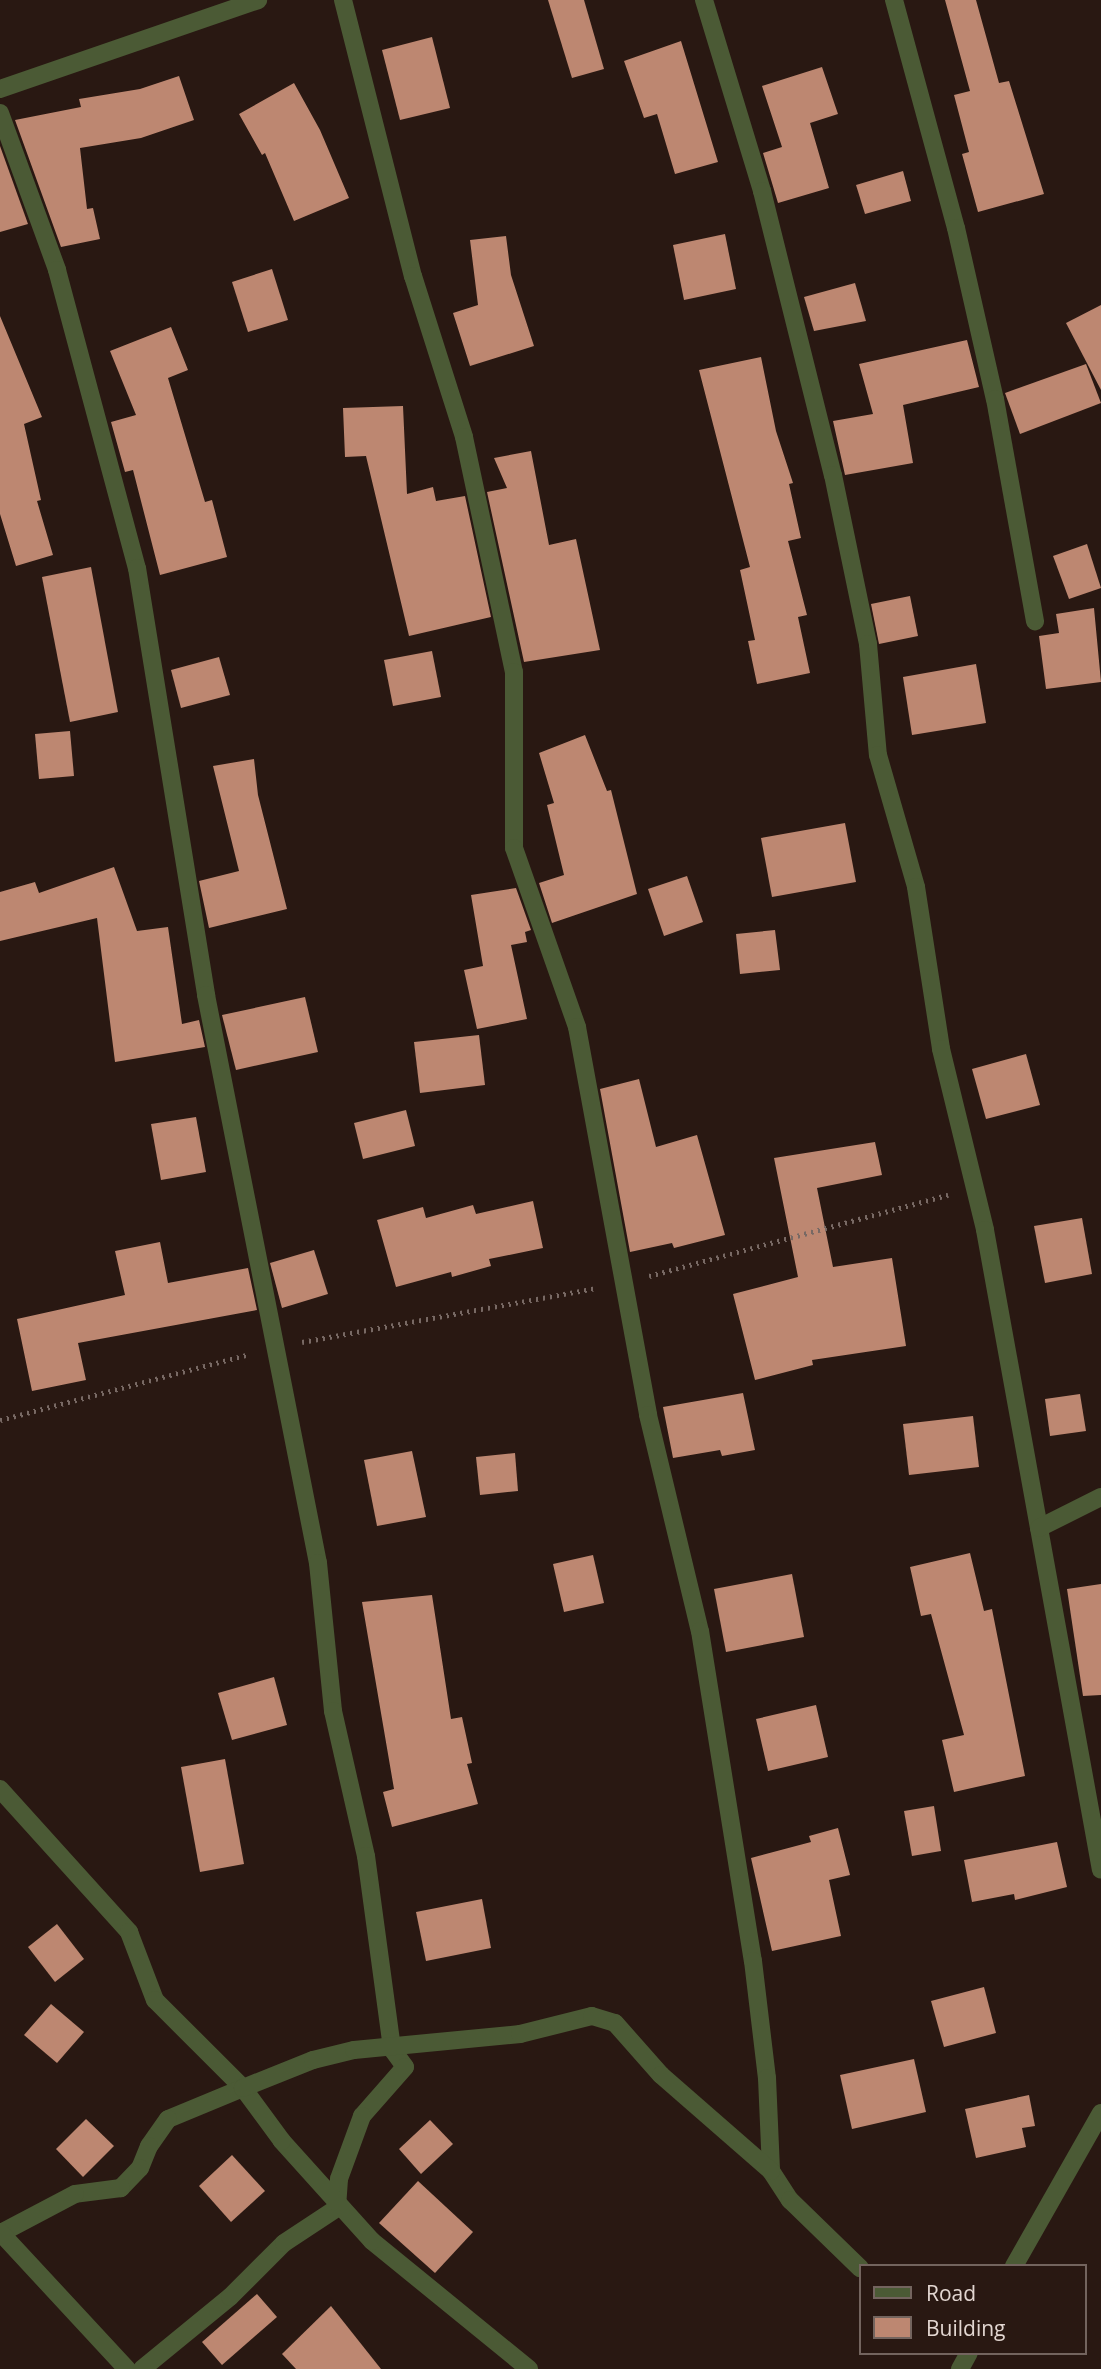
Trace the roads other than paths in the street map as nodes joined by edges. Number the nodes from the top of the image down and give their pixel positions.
1 (258, 0) edge
2 (344, 0) edge
3 (704, 0) edge
4 (894, 0) edge
5 (0, 89) edge
6 (0, 113) edge
7 (1035, 621) dead end
8 (1101, 1497) edge
9 (1039, 1528) junction
10 (0, 1789) edge
11 (1101, 1870) edge
12 (391, 2049) junction
13 (243, 2088) junction
14 (1101, 2113) edge
15 (771, 2171) junction
16 (337, 2208) junction
17 (0, 2233) edge
18 (1015, 2264) edge
19 (860, 2268) edge
20 (127, 2369) edge
21 (142, 2369) edge
22 (529, 2369) edge

1 - 5 street
2 - 15 street
3 - 9 street
4 - 7 street
6 - 12 street
8 - 9 street
9 - 11 street
10 - 13 street
12 - 13 street
12 - 15 street
12 - 16 street
13 - 16 street
13 - 17 street
14 - 18 street
15 - 19 street
16 - 21 street
16 - 22 street
17 - 20 street

